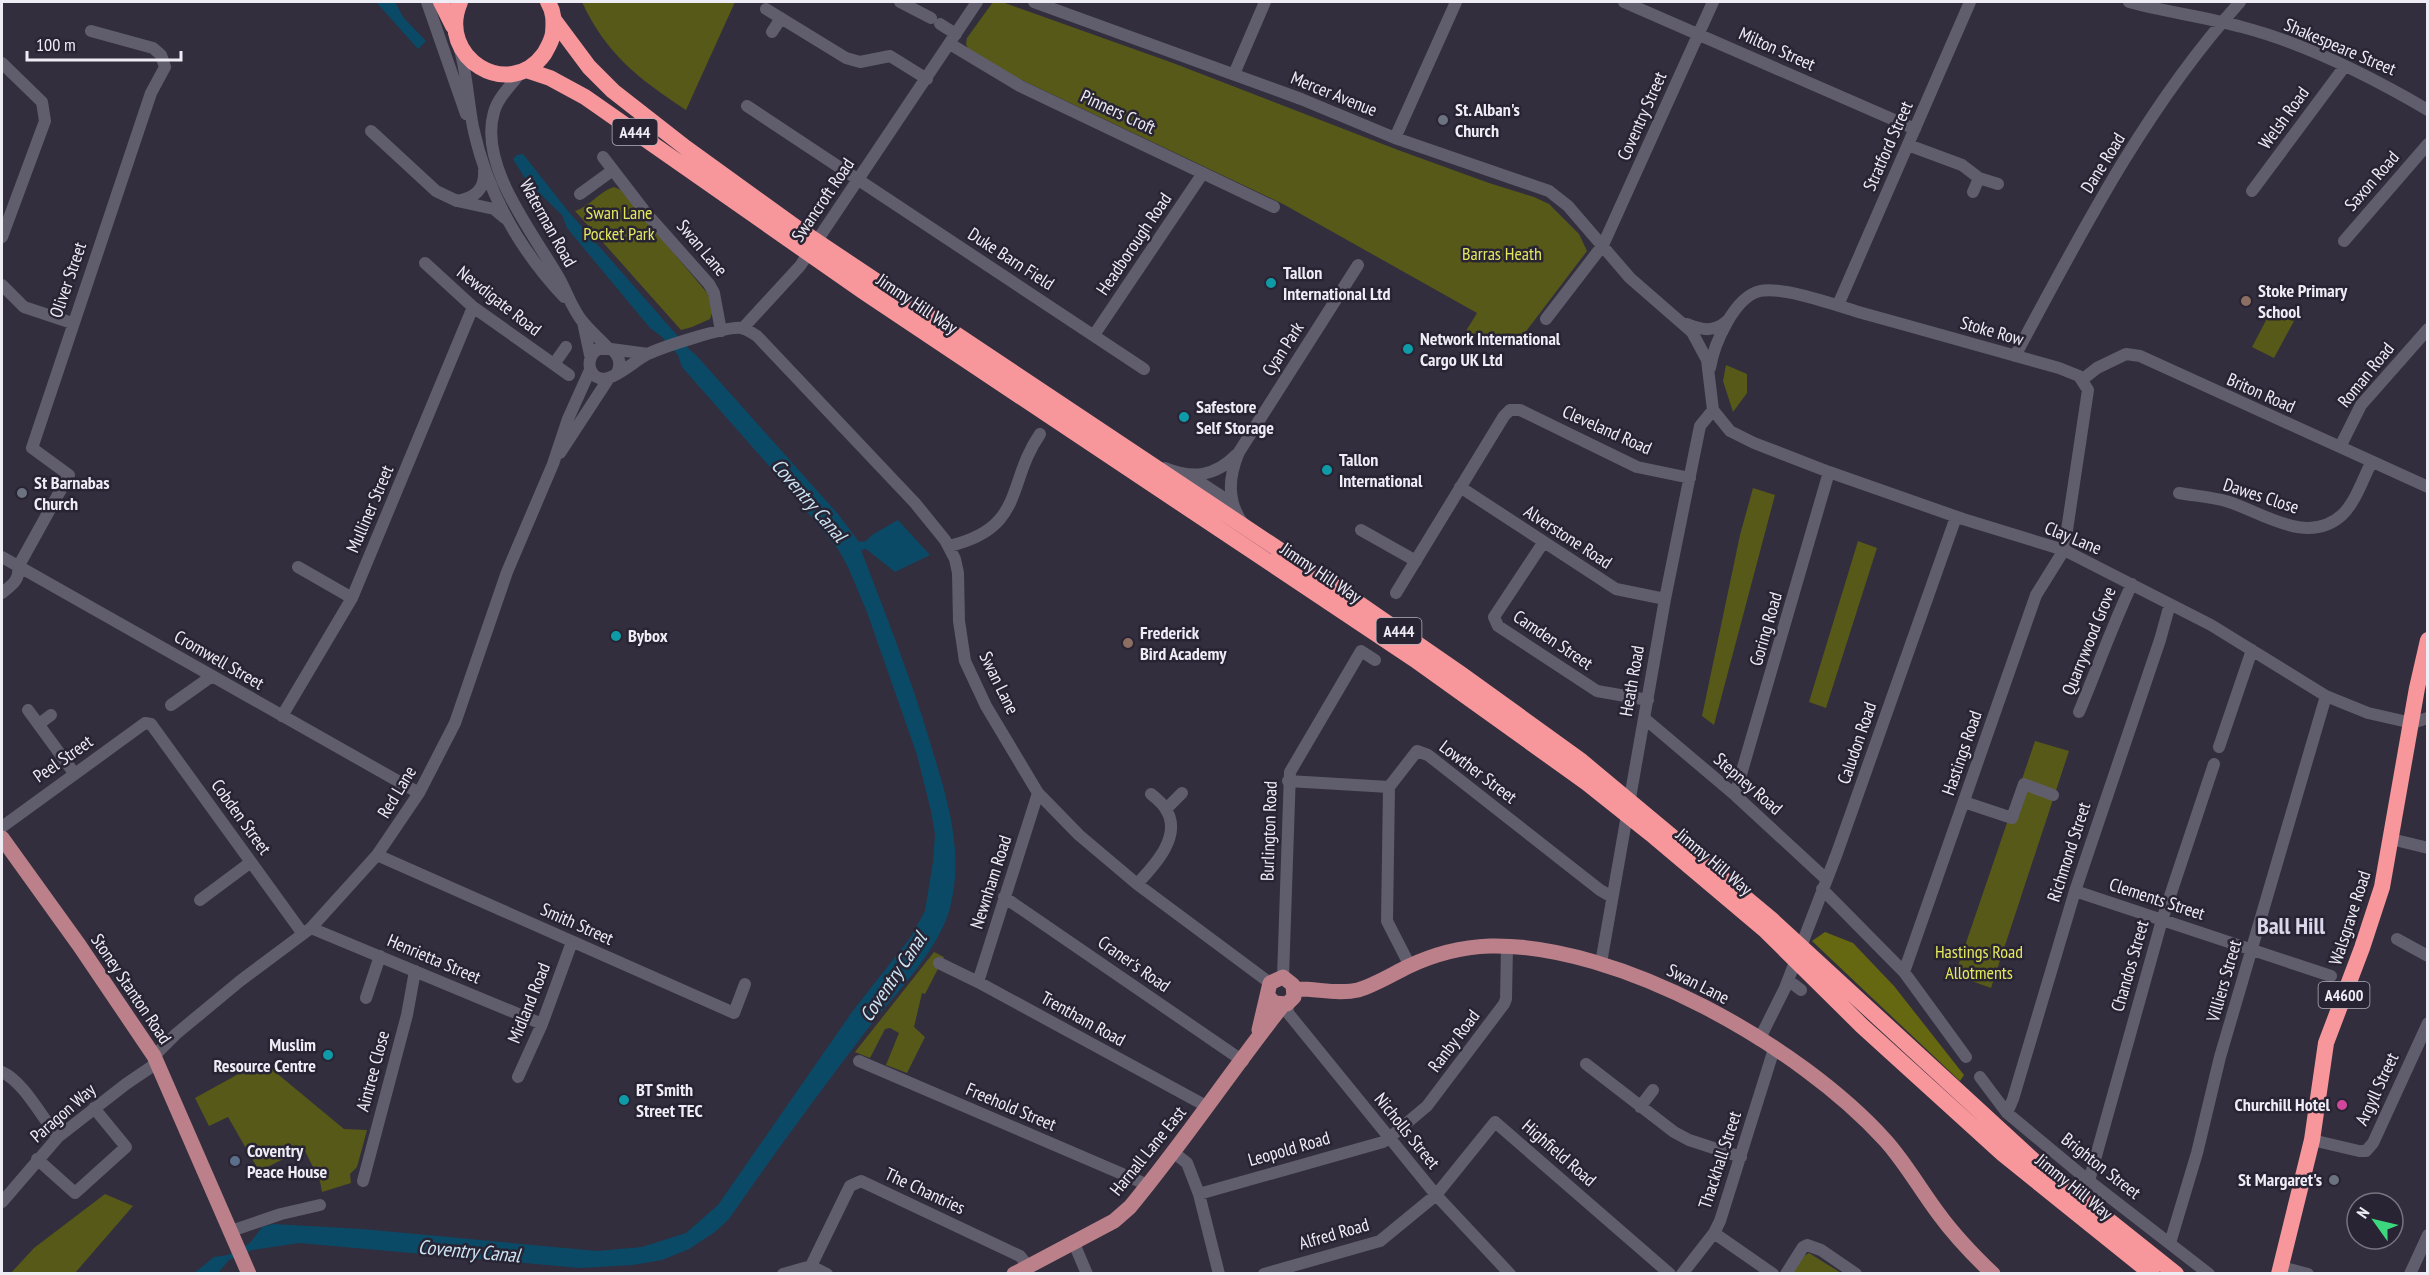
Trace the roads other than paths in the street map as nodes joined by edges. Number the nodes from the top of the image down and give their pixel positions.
1 (428, 2) edge
2 (441, 2) edge
3 (459, 2) edge
4 (548, 2) edge
5 (900, 2) edge
6 (977, 2) edge
7 (1034, 2) edge
8 (1265, 2) edge
9 (1456, 2) edge
10 (1624, 2) edge
11 (1713, 2) edge
12 (1970, 2) edge
13 (2129, 2) edge
14 (2240, 2) edge
15 (766, 9) dead end
16 (781, 18) junction
17 (554, 20) junction
18 (2221, 23) junction
19 (452, 24) junction
20 (91, 31) dead end
21 (772, 32) dead end
22 (1699, 34) junction
23 (953, 39) junction
24 (459, 47) junction
25 (2, 63) edge
26 (2345, 66) junction
27 (524, 70) junction
28 (1234, 74) junction
29 (927, 79) junction
30 (747, 105) dead end
31 (2427, 110) edge
32 (1915, 129) junction
33 (371, 131) dead end
34 (1395, 138) junction
35 (2427, 144) edge
36 (1908, 145) junction
37 (478, 146) junction
38 (493, 153) junction
39 (603, 157) dead end
40 (484, 165) junction
41 (613, 170) junction
42 (1203, 173) junction
43 (1979, 178) junction
44 (858, 180) junction
45 (1998, 184) dead end
46 (2253, 191) dead end
47 (1973, 192) dead end
48 (580, 194) dead end
49 (496, 197) junction
50 (457, 201) junction
51 (478, 206) junction
52 (1274, 207) dead end
53 (506, 219) junction
54 (2, 237) edge
55 (2344, 241) dead end
56 (1604, 245) junction
57 (425, 263) dead end
58 (1358, 265) dead end
59 (2, 285) edge
60 (1838, 305) junction
61 (473, 307) junction
62 (574, 309) junction
63 (1731, 317) junction
64 (1677, 318) junction
65 (1546, 319) dead end
66 (583, 322) junction
67 (72, 323) junction
68 (743, 328) junction
69 (2427, 329) edge
70 (721, 331) junction
71 (1094, 335) junction
72 (566, 348) dead end
73 (610, 348) junction
74 (654, 352) junction
75 (590, 356) junction
76 (2015, 356) junction
77 (554, 364) junction
78 (1144, 369) dead end
79 (590, 370) junction
80 (569, 375) dead end
81 (613, 375) junction
82 (1709, 378) junction
83 (2083, 379) junction
84 (1713, 410) junction
85 (1040, 434) dead end
86 (2340, 447) junction
87 (1239, 452) junction
88 (1136, 455) junction
89 (2371, 462) junction
90 (553, 464) junction
91 (1829, 472) junction
92 (1188, 475) junction
93 (1690, 478) junction
94 (1460, 487) junction
95 (2427, 487) edge
96 (2179, 493) dead end
97 (1235, 511) junction
98 (1956, 517) junction
99 (1246, 527) junction
100 (1361, 530) dead end
101 (1543, 543) junction
102 (949, 546) junction
103 (2064, 550) junction
104 (2, 557) edge
105 (1416, 561) junction
106 (18, 567) junction
107 (298, 567) dead end
108 (2132, 584) junction
109 (2, 593) edge
110 (1396, 593) dead end
111 (352, 598) junction
112 (1665, 599) junction
113 (2170, 604) junction
114 (2427, 640) edge
115 (2252, 650) junction
116 (1376, 660) dead end
117 (212, 676) junction
118 (2326, 696) junction
119 (1648, 700) junction
120 (171, 705) dead end
121 (28, 710) dead end
122 (2079, 712) dead end
123 (51, 715) dead end
124 (282, 716) junction
125 (1644, 718) junction
126 (2420, 721) edge
127 (148, 723) joint
128 (39, 724) junction
129 (2219, 747) dead end
130 (2214, 764) dead end
131 (74, 773) junction
132 (1288, 782) junction
133 (1389, 787) junction
134 (419, 793) junction
135 (1038, 793) junction
136 (1182, 793) dead end
137 (1151, 794) dead end
138 (1735, 795) junction
139 (2053, 795) dead end
140 (1964, 802) junction
141 (1166, 809) junction
142 (2, 827) edge
143 (2, 838) edge
144 (2391, 839) junction
145 (2427, 848) edge
146 (377, 855) junction
147 (251, 862) junction
148 (1137, 884) junction
149 (1824, 884) junction
150 (2075, 891) junction
151 (1005, 897) junction
152 (1612, 897) junction
153 (200, 900) dead end
154 (2162, 921) junction
155 (307, 931) junction
156 (2397, 939) dead end
157 (572, 942) junction
158 (1507, 946) junction
159 (2252, 950) junction
160 (380, 956) junction
161 (2427, 956) edge
162 (939, 963) dead end
163 (1601, 963) junction
164 (1410, 966) junction
165 (415, 971) junction
166 (1904, 972) junction
167 (2331, 976) dead end
168 (1789, 978) junction
169 (978, 982) junction
170 (745, 984) dead end
171 (1274, 986) junction
172 (1295, 989) junction
173 (1801, 990) dead end
174 (366, 998) dead end
175 (1285, 1004) junction
176 (2427, 1023) edge
177 (542, 1024) junction
178 (1760, 1040) junction
179 (1254, 1042) junction
180 (1774, 1049) junction
181 (1966, 1057) dead end
182 (155, 1060) junction
183 (859, 1061) dead end
184 (1243, 1061) junction
185 (1586, 1064) dead end
186 (2, 1072) edge
187 (518, 1077) dead end
188 (1980, 1077) dead end
189 (1653, 1090) dead end
190 (1208, 1107) junction
191 (1640, 1107) junction
192 (94, 1108) junction
193 (2007, 1113) junction
194 (58, 1137) junction
195 (1389, 1138) junction
196 (2312, 1140) junction
197 (1173, 1152) junction
198 (1741, 1157) junction
199 (37, 1160) junction
200 (363, 1181) dead end
201 (2089, 1181) junction
202 (1148, 1185) junction
203 (1198, 1194) junction
204 (1436, 1195) junction
205 (2, 1202) edge
206 (320, 1205) dead end
207 (232, 1233) junction
208 (1714, 1233) junction
209 (2427, 1235) edge
210 (1073, 1241) junction
211 (2170, 1243) junction
212 (1311, 1260) junction
213 (1501, 1264) junction
214 (811, 1266) junction
215 (246, 1269) edge
216 (1021, 1270) edge
217 (2280, 1270) edge
218 (783, 1274) edge
219 (827, 1274) edge
220 (1088, 1274) edge
221 (1219, 1274) edge
222 (1263, 1274) edge
223 (1315, 1274) edge
224 (1490, 1274) edge
225 (1510, 1274) edge
226 (1670, 1274) edge
227 (1682, 1274) edge
228 (1773, 1274) edge
229 (1786, 1274) edge
230 (1856, 1274) edge
231 (1993, 1274) edge
232 (2152, 1274) edge
233 (2176, 1274) edge
234 (2209, 1274) edge
235 (2308, 1274) edge
236 (2410, 1274) edge

1 - 37 street
2 - 19 highway
3 - 19 highway
4 - 17 highway
5 - 23 street, Pinners Croft
6 - 23 street, Swancroft Road
7 - 28 street, Mercer Avenue
8 - 28 street
9 - 34 street
10 - 22 street, Milton Street
11 - 22 street, Coventry Street
12 - 32 street, Stratford Street
13 - 18 street, Shakespeare Street
14 - 18 street, Dane Road
15 - 16 street
16 - 21 street
16 - 29 street
17 - 27 highway
17 - 88 highway, Jimmy Hill Way / A444
18 - 26 street, Shakespeare Street
18 - 76 street, Dane Road
19 - 24 highway
20 - 67 street, Oliver Street
22 - 32 street, Milton Street
22 - 56 street, Coventry Street
23 - 29 street, Swancroft Road
23 - 42 street, Pinners Croft
24 - 27 highway
24 - 37 street, Waterman Road
25 - 54 street
26 - 31 street, Shakespeare Street
26 - 46 street, Welsh Road
27 - 38 street, Waterman Road
27 - 232 highway, Jimmy Hill Way / A444
28 - 34 street, Mercer Avenue
29 - 44 street, Swancroft Road
30 - 44 street, Duke Barn Field
32 - 36 street, Stratford Street
33 - 50 street, Waterman Road
34 - 56 street, Mercer Avenue
35 - 55 street, Saxon Road
36 - 43 street
36 - 60 street, Stratford Street
37 - 40 street, Waterman Road
38 - 49 street, Waterman Road
38 - 62 street, Waterman Road
39 - 41 street, Swan Lane
40 - 49 street, Waterman Road
40 - 50 street
41 - 48 street
41 - 70 street, Swan Lane
42 - 52 street, Pinners Croft
42 - 71 street, Headborough Road
43 - 45 street
43 - 47 street
44 - 68 street, Swancroft Road
44 - 71 street, Duke Barn Field
49 - 51 street, Waterman Road
49 - 53 street, Waterman Road
50 - 51 street, Waterman Road
51 - 53 street, Waterman Road
53 - 62 street, Waterman Road
56 - 64 street, Mercer Avenue
56 - 65 street, Coventry Street
57 - 61 street, Newdigate Road
58 - 87 street, Cyan Park
59 - 67 street
60 - 63 street, Stoke Row
60 - 76 street, Stoke Row
61 - 77 street, Newdigate Road
61 - 111 street, Mulliner Street
62 - 66 street, Waterman Road
63 - 64 street
63 - 82 street
64 - 82 street
66 - 73 street, Waterman Road
66 - 75 street, Waterman Road
67 - 106 street, Oliver Street
68 - 70 street
68 - 102 street, Swan Lane
69 - 86 street, Roman Road
70 - 74 street
71 - 78 street, Duke Barn Field
72 - 77 street
73 - 74 street
73 - 75 street
73 - 81 street
74 - 81 street
75 - 79 street
76 - 83 street, Stoke Row
77 - 80 street, Newdigate Road
79 - 81 street
79 - 90 street, Red Lane
81 - 90 street, Red Lane
82 - 84 street
83 - 86 street, Briton Road
83 - 103 street
84 - 91 street, Clay Lane
84 - 93 street, Heath Road
85 - 102 street
86 - 89 street, Briton Road
87 - 92 street, Cyan Park
87 - 97 street, Cyan Park
88 - 92 street, Cyan Park
88 - 99 highway, Jimmy Hill Way / A444
89 - 95 street, Briton Road
89 - 96 street, Dawes Close
90 - 134 street, Red Lane
91 - 98 street, Clay Lane
91 - 138 street, Goring Road
92 - 97 street, Cyan Park
93 - 94 street, Cleveland Road
93 - 112 street, Heath Road
94 - 101 street, Alverstone Road
94 - 105 street
97 - 99 street, Cyan Park
98 - 103 street, Clay Lane
98 - 149 street, Caludon Road
99 - 233 highway, Jimmy Hill Way / A444
100 - 105 street
101 - 112 street, Alverstone Road
101 - 119 street, Camden Street
102 - 135 street, Swan Lane
103 - 108 street, Clay Lane
103 - 140 street, Hastings Road
104 - 106 street, Cromwell Street
105 - 110 street
106 - 109 street
106 - 117 street, Cromwell Street
107 - 111 street
108 - 113 street, Clay Lane
108 - 122 street, Quarrywood Grove
111 - 124 street, Mulliner Street
112 - 119 street, Heath Road
113 - 115 street, Clay Lane
113 - 150 street, Richmond Street
114 - 126 highway, Walsgrave Road / A4600
115 - 118 street, Clay Lane
115 - 129 street
116 - 132 street, Burlington Road
117 - 120 street
117 - 124 street, Cromwell Street
118 - 126 street, Clay Lane
118 - 159 street, Villiers Street
119 - 125 street, Heath Road
121 - 128 street
123 - 128 street
124 - 134 street, Cromwell Street
125 - 138 street, Stepney Road
125 - 152 street, Heath Road
126 - 144 highway, Walsgrave Road / A4600
127 - 131 street, Peel Street
127 - 147 street, Cobden Street
128 - 131 street
130 - 154 street, Chandos Street
131 - 142 street, Peel Street
132 - 133 street
132 - 171 street, Burlington Road
133 - 152 street, Lowther Street
133 - 164 street
134 - 146 street, Red Lane
135 - 148 street, Swan Lane
135 - 151 street, Newnham Road
136 - 141 street
137 - 141 street
138 - 149 street, Stepney Road
139 - 140 street
140 - 166 street, Hastings Road
141 - 148 street
143 - 182 main road, Stoney Stanton Road
144 - 145 street
144 - 196 highway, Walsgrave Road / A4600
146 - 155 street, Red Lane
146 - 157 street, Smith Street
147 - 153 street
147 - 155 street, Cobden Street
148 - 171 street, Swan Lane
149 - 166 street
149 - 168 street, Caludon Road
150 - 154 street, Clements Street
150 - 193 street, Richmond Street
151 - 169 street, Newnham Road
151 - 184 street, Craner's Road
152 - 163 street, Heath Road
154 - 159 street, Clements Street
154 - 201 street, Chandos Street
155 - 160 street, Henrietta Street
155 - 182 street, Red Lane
156 - 161 street
157 - 170 street, Smith Street
157 - 177 street, Midland Road
158 - 163 main road, Swan Lane
158 - 164 main road, Swan Lane
158 - 195 street, Ranby Road
159 - 167 street, Clements Street
159 - 211 street, Villiers Street
160 - 165 street, Henrietta Street
160 - 174 street
162 - 169 street, Trentham Road
163 - 178 main road, Swan Lane
164 - 172 main road, Swan Lane
165 - 177 street, Henrietta Street
165 - 200 street, Aintree Close
166 - 181 street
168 - 173 street
168 - 178 street, Caludon Road
169 - 190 street, Trentham Road
171 - 172 main road
171 - 175 main road
171 - 179 main road, Harnall Lane East
172 - 175 main road
175 - 179 main road, Harnall Lane East
175 - 195 street, Nicholls Street
176 - 196 street, Argyll Street
177 - 187 street, Midland Road
178 - 180 main road, Swan Lane
179 - 184 main road, Harnall Lane East
180 - 198 street, Thackhall Street
180 - 231 main road, Swan Lane
182 - 192 street, Paragon Way
182 - 207 main road, Stoney Stanton Road
183 - 202 street, Freehold Street
184 - 190 main road, Harnall Lane East
185 - 191 street
186 - 194 street
188 - 193 street, Brighton Street
189 - 191 street
190 - 197 main road, Harnall Lane East
191 - 198 street
192 - 194 street, Paragon Way
192 - 199 street
193 - 201 street, Brighton Street
194 - 199 street, Paragon Way
195 - 203 street, Leopold Road
195 - 204 street, Nicholls Street
196 - 217 highway, Walsgrave Road / A4600
197 - 202 main road, Harnall Lane East
197 - 203 street
198 - 208 street, Thackhall Street
199 - 205 street, Paragon Way
201 - 211 street, Brighton Street
202 - 210 main road, Harnall Lane East
203 - 221 street
204 - 212 street, Alfred Road
204 - 213 street, Nicholls Street
204 - 226 street, Highfield Road
206 - 207 street
207 - 215 main road, Stoney Stanton Road
208 - 227 street, Thackhall Street
208 - 228 street
209 - 236 street
210 - 216 main road, Harnall Lane East
210 - 220 street
211 - 234 street, Brighton Street
212 - 222 street, Alfred Road
212 - 223 street
213 - 224 street
213 - 225 street, Nicholls Street
214 - 216 street, The Chantries
214 - 218 street
214 - 219 street
217 - 235 street
229 - 230 street

